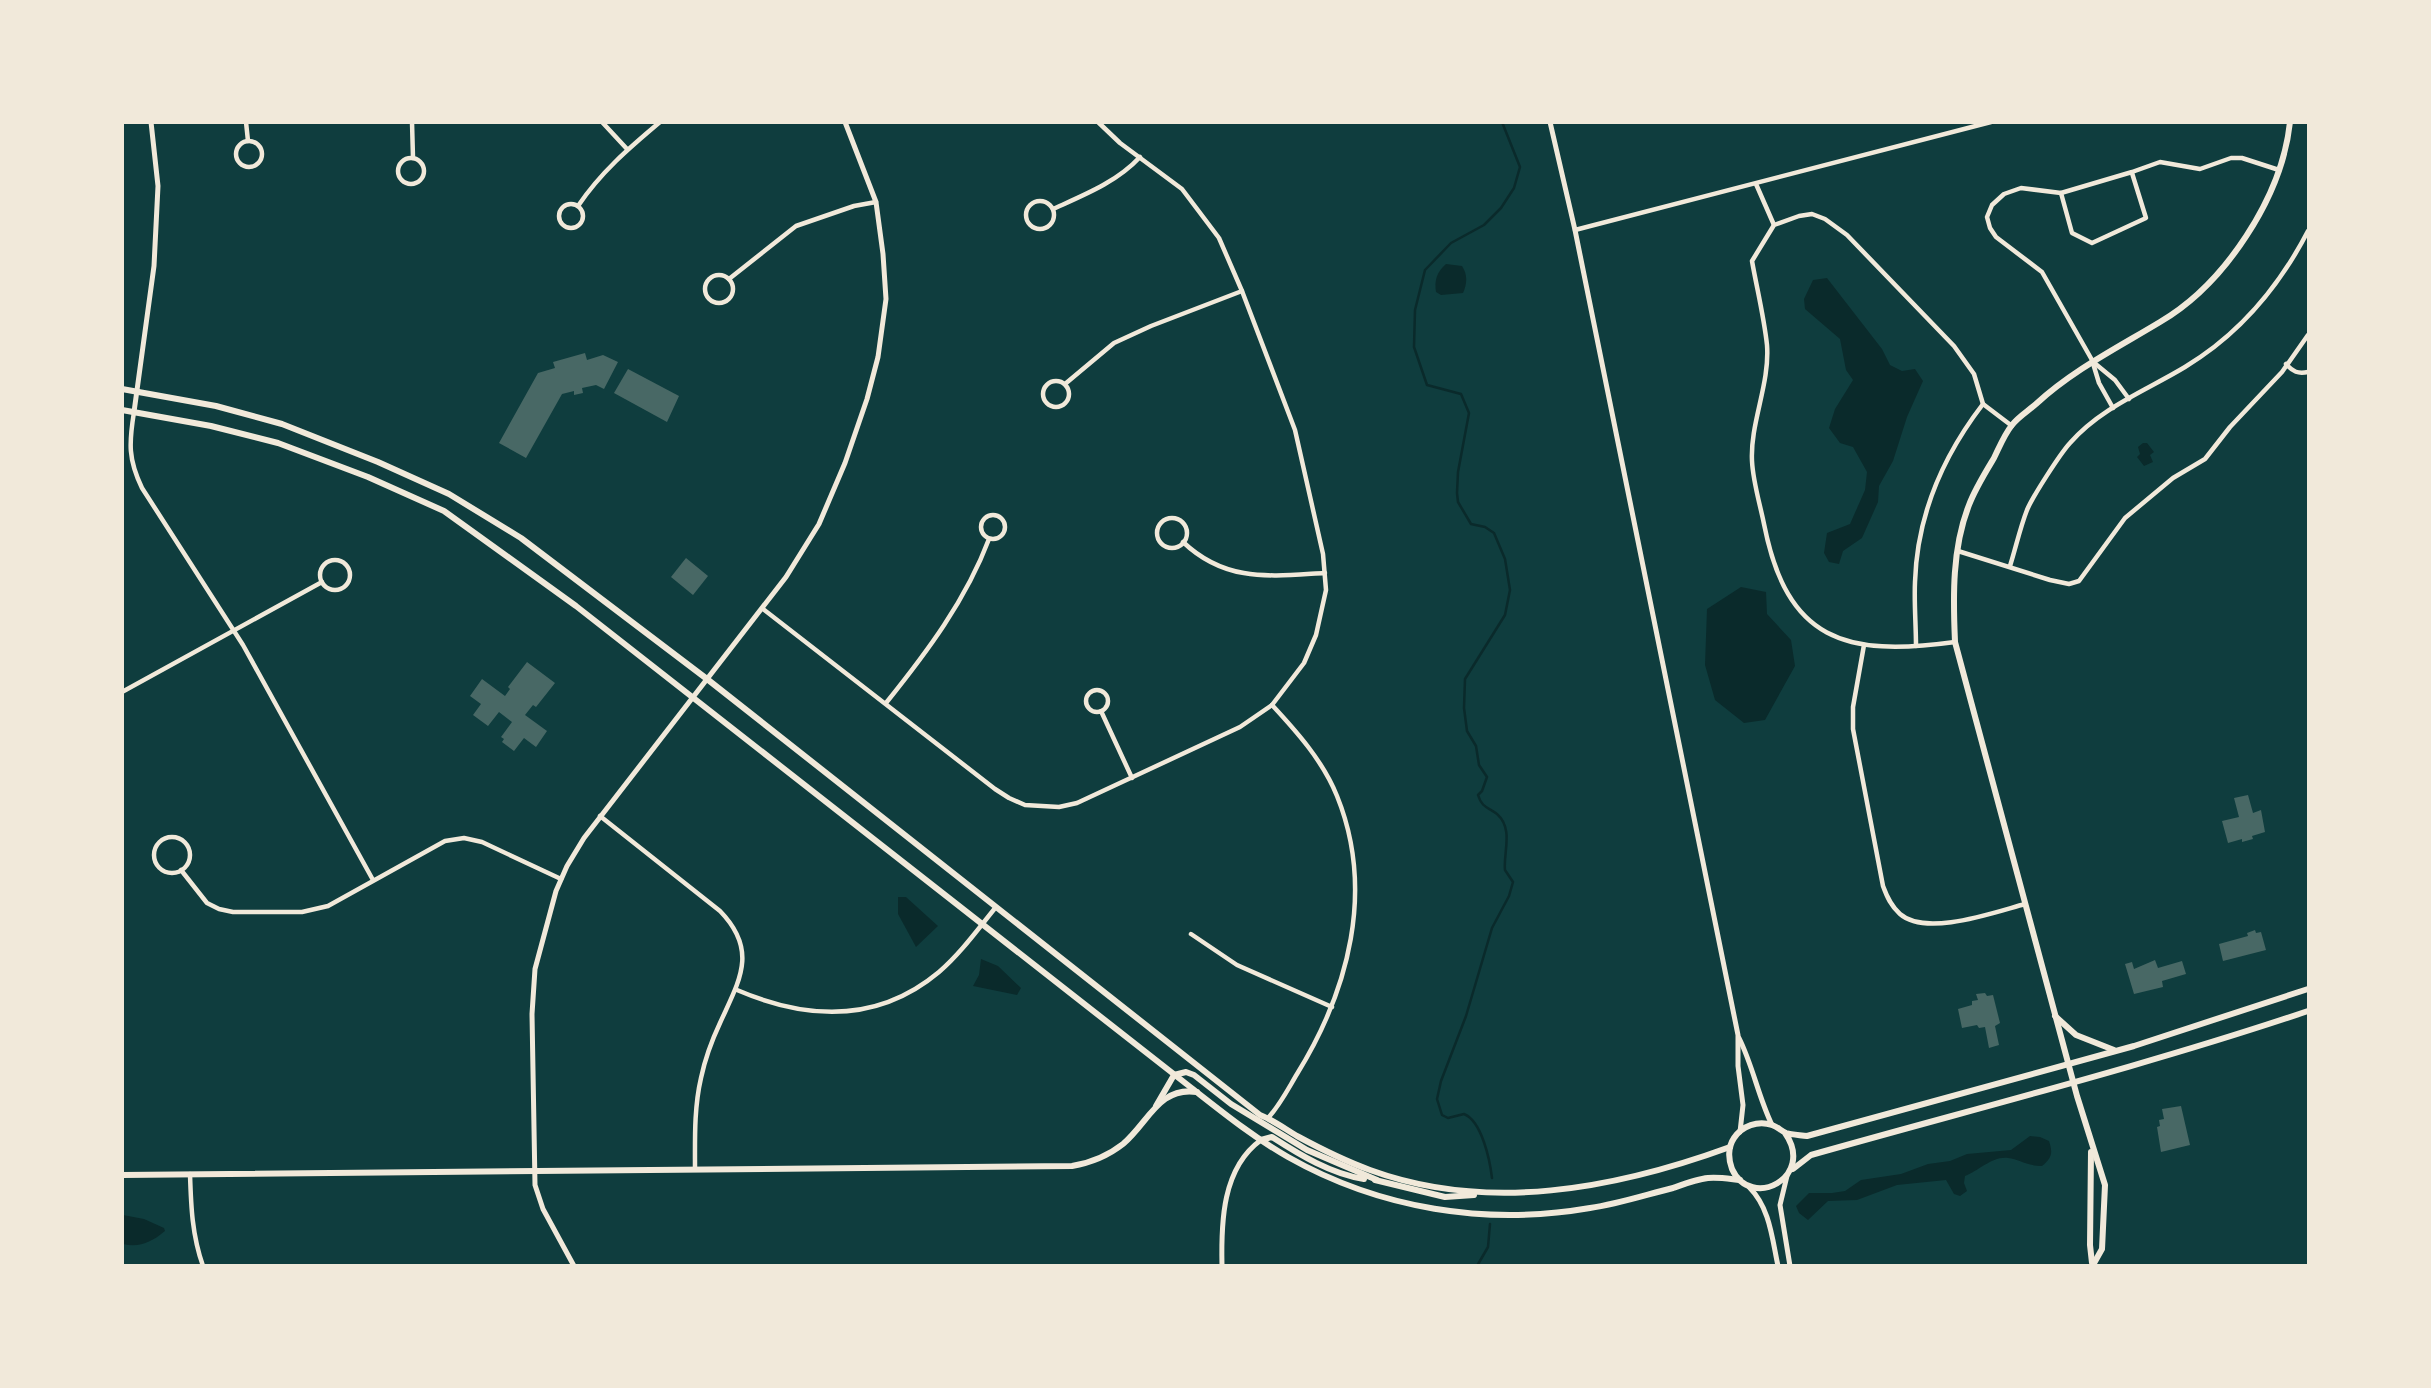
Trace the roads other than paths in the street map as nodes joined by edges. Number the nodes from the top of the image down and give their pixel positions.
1 (151, 122) edge
2 (246, 122) edge
3 (412, 122) edge
4 (601, 122) edge
5 (660, 122) edge
6 (845, 122) edge
7 (1098, 122) edge
8 (1550, 122) edge
9 (1991, 122) edge
10 (2290, 122) edge
11 (248, 141) junction
12 (627, 149) junction
13 (1140, 157) junction
14 (413, 158) junction
15 (2279, 170) junction
16 (2132, 172) junction
17 (1756, 184) junction
18 (2062, 193) junction
19 (876, 202) junction
20 (578, 206) junction
21 (1053, 209) junction
22 (1774, 225) junction
23 (1575, 230) junction
24 (2308, 231) edge
25 (729, 279) junction
26 (1242, 291) junction
27 (2308, 335) edge
28 (2092, 360) junction
29 (2286, 364) junction
30 (2308, 372) edge
31 (1065, 384) junction
32 (122, 389) edge
33 (138, 390) junction
34 (2129, 399) junction
35 (1983, 404) junction
36 (2113, 408) junction
37 (122, 411) edge
38 (134, 412) junction
39 (2012, 426) junction
40 (989, 538) junction
41 (1183, 542) junction
42 (1958, 551) junction
43 (2010, 566) junction
44 (1325, 573) junction
45 (322, 582) junction
46 (763, 608) junction
47 (235, 631) junction
48 (1955, 642) junction
49 (1864, 645) junction
50 (1916, 646) junction
51 (706, 679) junction
52 (122, 692) edge
53 (693, 697) junction
54 (886, 703) junction
55 (1272, 705) junction
56 (1101, 711) junction
57 (1132, 778) junction
58 (600, 816) junction
59 (181, 870) junction
60 (561, 878) junction
61 (373, 880) junction
62 (2025, 904) junction
63 (997, 907) junction
64 (983, 923) junction
65 (1191, 934) dead end
66 (2308, 989) edge
67 (737, 990) junction
68 (1332, 1007) junction
69 (2308, 1011) edge
70 (2055, 1016) junction
71 (1738, 1035) junction
72 (2116, 1051) junction
73 (2068, 1064) junction
74 (1174, 1075) junction
75 (2073, 1082) junction
76 (1196, 1092) junction
77 (1156, 1106) junction
78 (1268, 1118) junction
79 (1772, 1125) junction
80 (1740, 1132) junction
81 (1785, 1133) junction
82 (1261, 1140) junction
83 (1730, 1147) junction
84 (2091, 1147) junction
85 (695, 1169) junction
86 (534, 1171) junction
87 (1789, 1173) junction
88 (190, 1174) junction
89 (122, 1175) edge
90 (1740, 1180) junction
91 (1377, 1181) junction
92 (1747, 1185) junction
93 (1480, 1193) junction
94 (203, 1265) edge
95 (575, 1265) edge
96 (1222, 1265) edge
97 (1778, 1265) edge
98 (1790, 1265) edge
99 (2092, 1265) edge

1 - 33 street
2 - 11 street
3 - 14 street
4 - 12 street
5 - 12 street
6 - 19 street
7 - 13 street
8 - 23 street
9 - 17 street
10 - 15 main road
11 - 11 street
12 - 20 street
13 - 21 street
13 - 26 street
14 - 14 street
15 - 16 street
15 - 28 main road
16 - 18 street
16 - 18 street
17 - 22 street
17 - 23 street
18 - 28 street
19 - 25 street
19 - 46 street
20 - 20 street
21 - 21 street
22 - 35 street
22 - 49 street
23 - 71 street
24 - 34 street
25 - 25 street
26 - 31 street
26 - 44 street
27 - 29 street
28 - 34 street
28 - 36 street
28 - 39 main road
29 - 30 street
29 - 43 street
31 - 31 street
32 - 33 main road
33 - 38 street
33 - 51 main road
34 - 36 street
35 - 39 street
35 - 50 street
36 - 43 street
37 - 38 main road
38 - 47 street
38 - 53 main road
39 - 42 main road
40 - 40 street
40 - 54 street
41 - 41 street
41 - 44 street
42 - 43 street
42 - 48 main road
44 - 55 street
45 - 45 street
45 - 47 street
46 - 51 street
46 - 54 street
47 - 52 street
47 - 61 street
48 - 50 street
48 - 62 main road
49 - 50 street
49 - 62 street
51 - 53 street
51 - 63 main road
53 - 58 street
53 - 64 main road
54 - 57 street
55 - 57 street
55 - 68 street
56 - 56 street
56 - 57 street
58 - 60 street
58 - 67 street
59 - 59 street
59 - 61 street
60 - 61 street
60 - 86 street
62 - 70 main road
63 - 64 street
63 - 78 main road
64 - 67 street
64 - 74 main road
65 - 68 street
66 - 72 main road
67 - 85 street
68 - 78 street
69 - 75 main road
70 - 72 main road
70 - 73 main road
71 - 79 street
71 - 80 street
72 - 73 main road
73 - 75 main road
73 - 81 main road
74 - 76 main road
74 - 77 main road
74 - 91 main road
75 - 84 main road
75 - 87 main road
76 - 77 main road
76 - 82 main road
77 - 85 main road
78 - 93 main road
79 - 80 main road
79 - 81 main road
80 - 83 main road
81 - 87 main road
82 - 90 main road
82 - 91 main road
82 - 96 street
83 - 90 main road
83 - 93 main road
84 - 99 main road
84 - 99 main road
85 - 86 main road
86 - 88 main road
86 - 95 street
87 - 92 main road
87 - 98 street
88 - 89 main road
88 - 94 street
90 - 92 main road
91 - 93 main road
92 - 97 street

